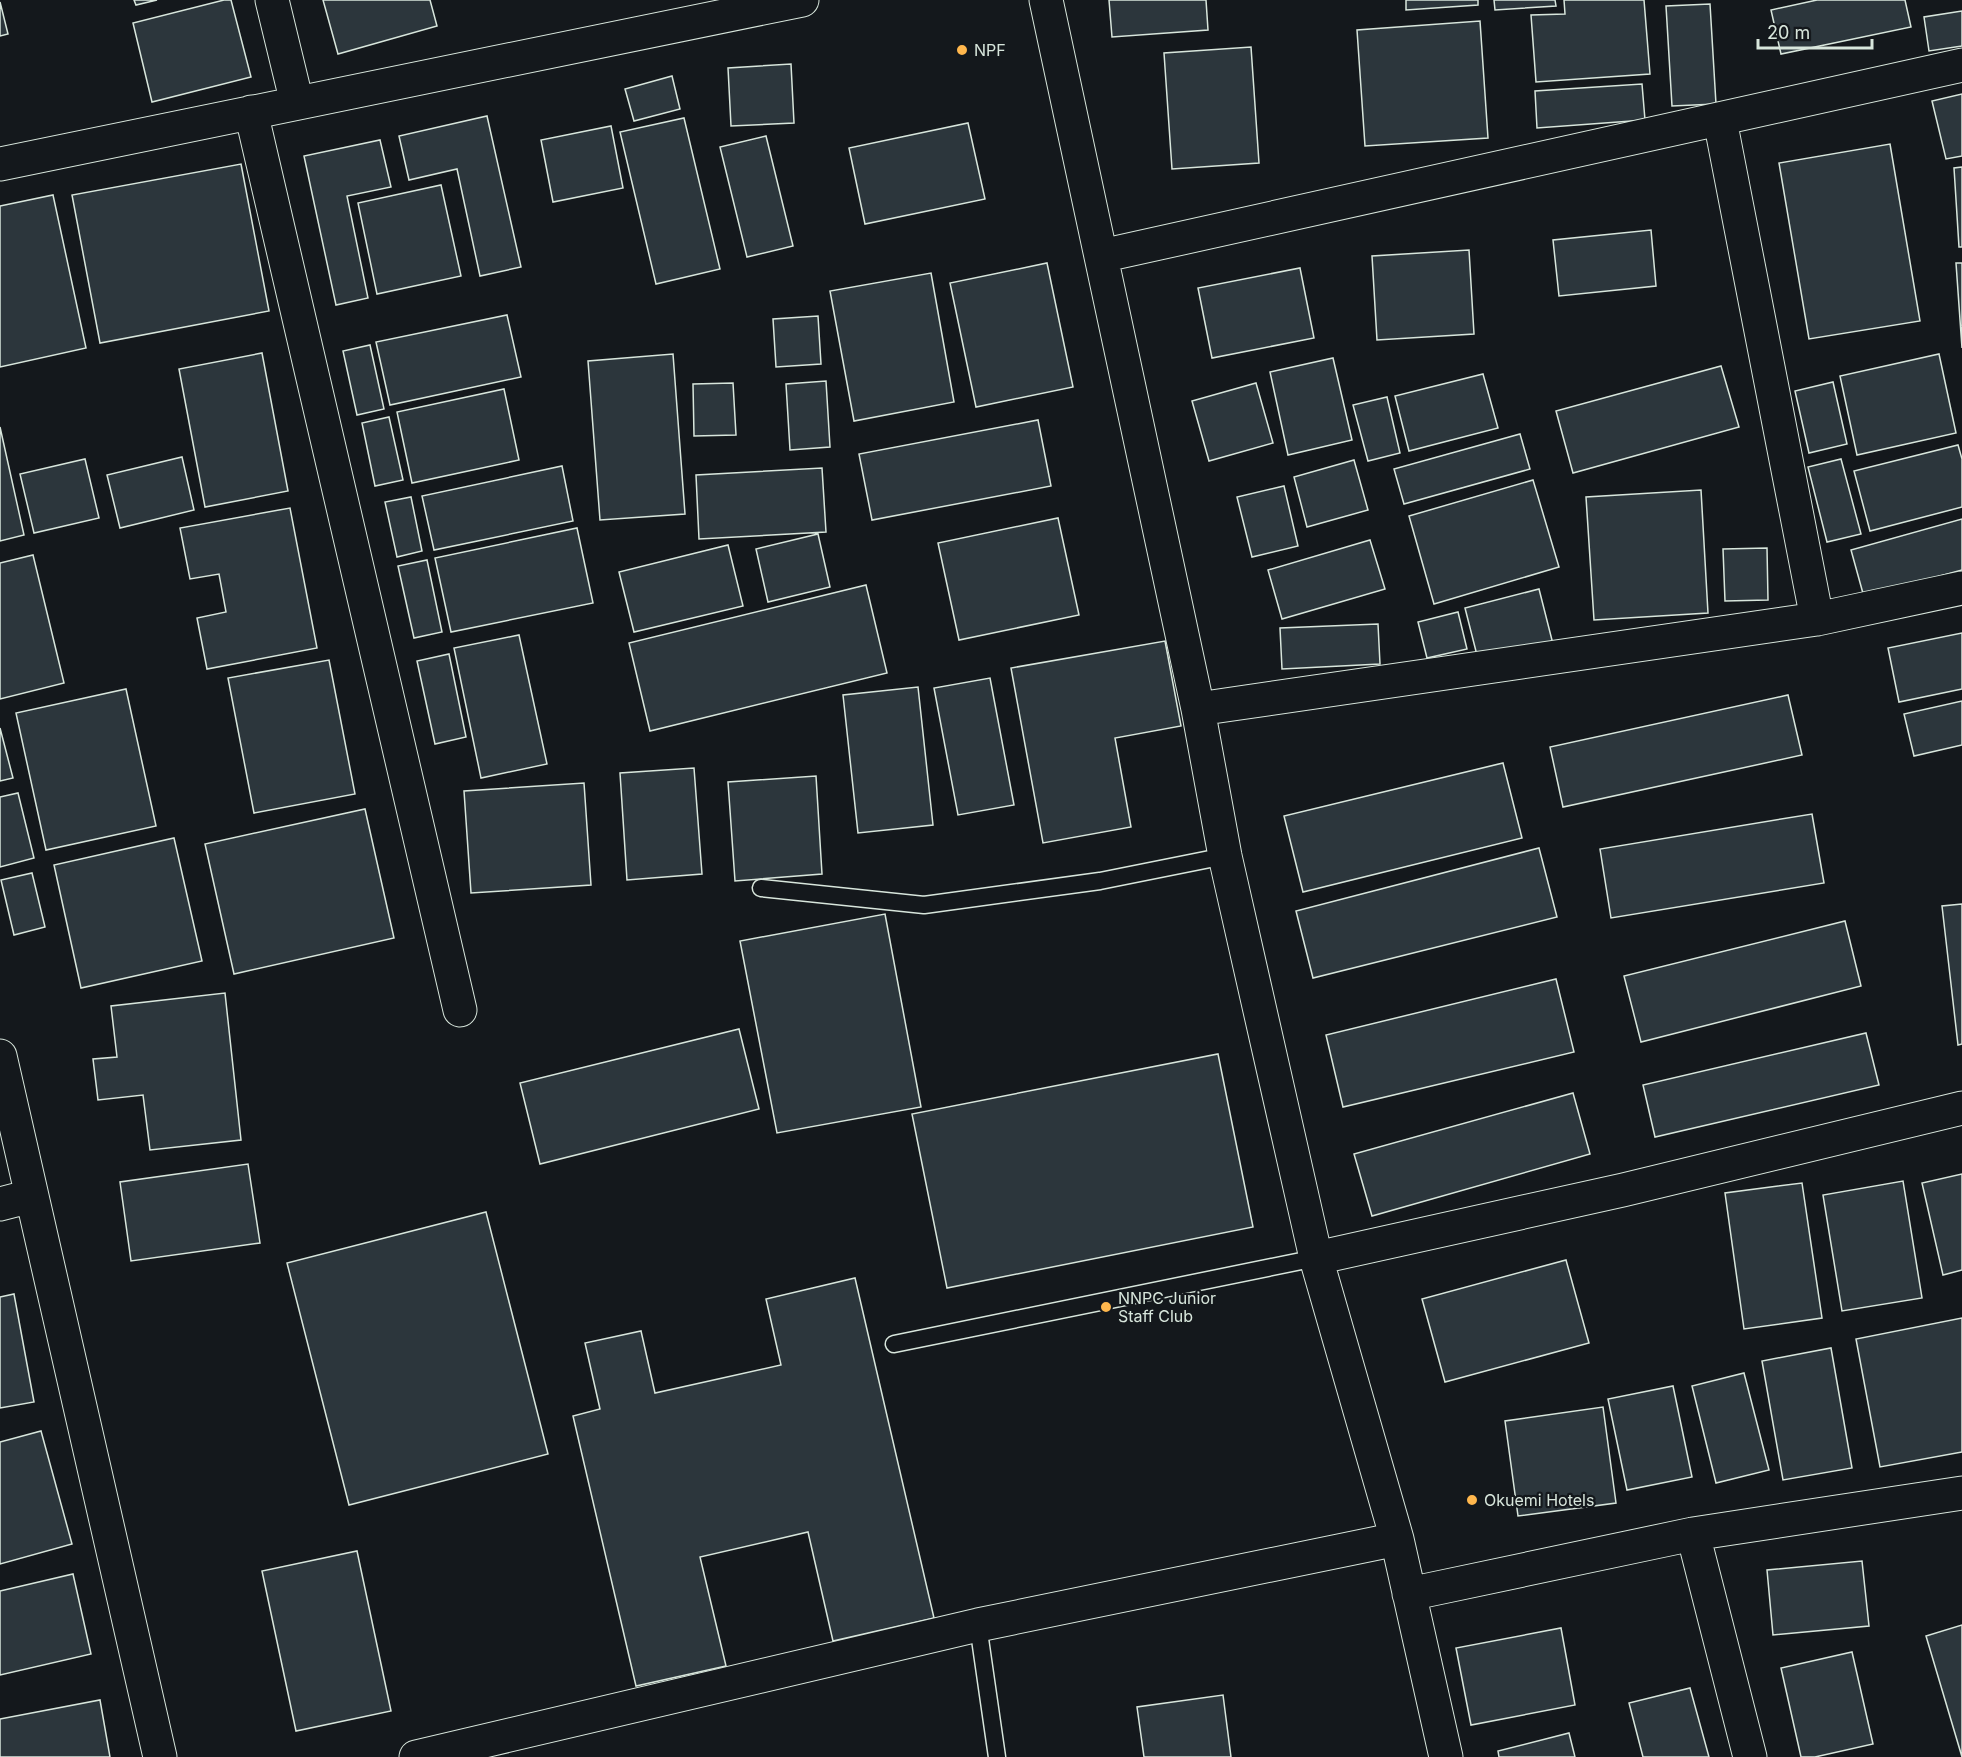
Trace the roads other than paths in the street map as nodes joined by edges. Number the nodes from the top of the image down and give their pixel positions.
1 (272, 0) edge
2 (802, 0) edge
3 (1046, 0) edge
4 (1962, 65) edge
5 (297, 103) junction
6 (251, 112) junction
7 (1720, 120) junction
8 (0, 164) edge
9 (1101, 256) junction
10 (1962, 588) edge
11 (1817, 619) junction
12 (1198, 709) junction
13 (1225, 856) junction
14 (760, 888) dead end
15 (460, 1010) dead end
16 (0, 1056) edge
17 (1962, 1108) edge
18 (31, 1196) junction
19 (0, 1204) edge
20 (1316, 1258) junction
21 (894, 1344) dead end
22 (1962, 1493) edge
23 (1693, 1534) junction
24 (1397, 1539) junction
25 (1409, 1594) junction
26 (978, 1625) junction
27 (160, 1757) edge
28 (416, 1757) edge
29 (998, 1757) edge
30 (1446, 1757) edge
31 (1750, 1757) edge

1 - 5 street
2 - 5 street
3 - 9 street
4 - 7 street
5 - 6 street
6 - 8 street
6 - 15 street
7 - 9 street
7 - 11 street
9 - 12 street
10 - 11 street
11 - 12 street
12 - 13 street
13 - 14 lane
13 - 20 street
16 - 18 street
17 - 20 street
18 - 19 street
18 - 27 street
20 - 21 lane
20 - 24 street
22 - 23 street
23 - 25 street
23 - 31 street
24 - 25 street
24 - 26 street
25 - 30 street
26 - 28 street
26 - 29 lane

